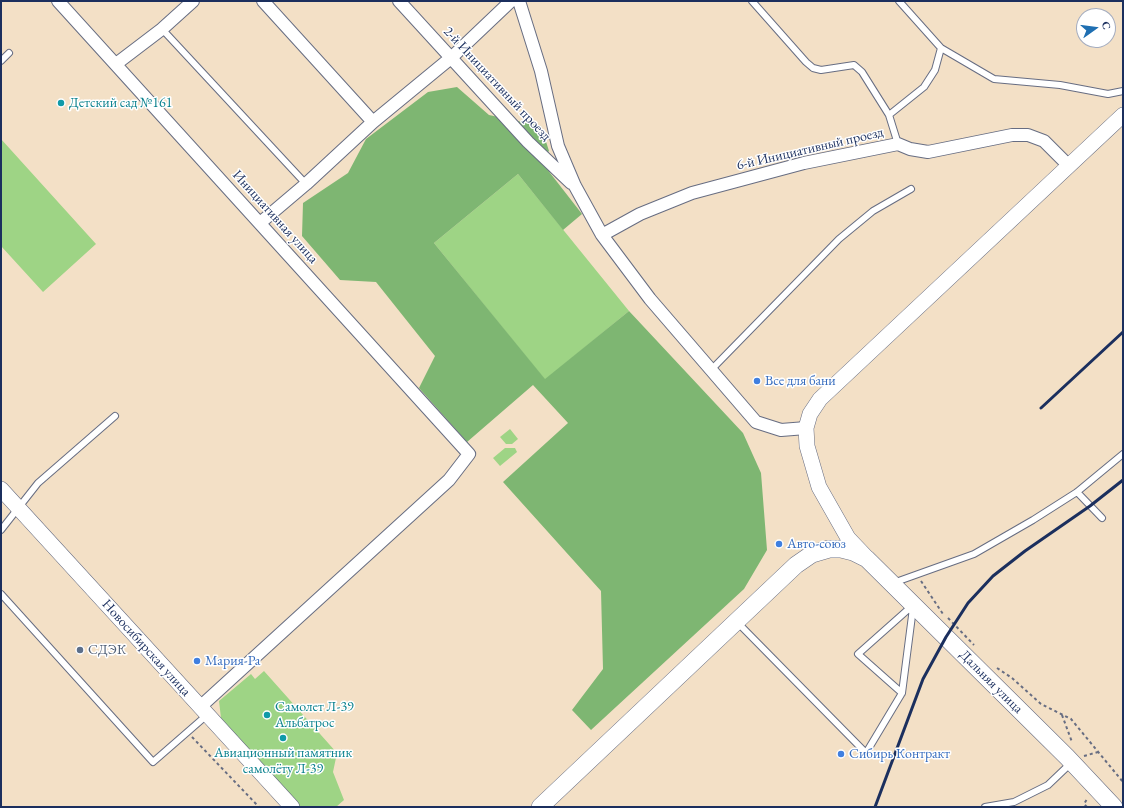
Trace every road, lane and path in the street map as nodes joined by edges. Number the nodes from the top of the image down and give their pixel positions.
1 (58, 1) edge
2 (193, 1) edge
3 (263, 1) edge
4 (399, 1) edge
5 (512, 1) edge
6 (519, 1) edge
7 (752, 1) edge
8 (899, 1) edge
9 (162, 29) junction
10 (941, 48) junction
11 (9, 53) dead end
12 (452, 57) junction
13 (1, 61) edge
14 (116, 64) junction
15 (1123, 91) edge
16 (889, 115) junction
17 (1123, 115) edge
18 (373, 122) junction
19 (898, 144) junction
20 (1069, 166) junction
21 (306, 184) junction
22 (575, 186) junction
23 (911, 189) dead end
24 (260, 223) junction
25 (602, 235) junction
26 (711, 370) junction
27 (115, 416) dead end
28 (806, 428) junction
29 (1123, 454) edge
30 (1, 489) edge
31 (1077, 492) junction
32 (20, 508) junction
33 (1102, 518) dead end
34 (1, 530) edge
35 (867, 559) junction
36 (917, 574) junction
37 (892, 583) junction
38 (1, 594) edge
39 (914, 605) junction
40 (736, 621) junction
41 (976, 646) dead end
42 (992, 664) dead end
43 (902, 693) junction
44 (204, 711) junction
45 (1062, 715) junction
46 (188, 732) junction
47 (1098, 752) junction
48 (1076, 754) junction
49 (1123, 782) edge
50 (1084, 796) dead end
51 (259, 807) edge
52 (292, 807) edge
53 (540, 807) edge
54 (984, 807) edge
55 (1087, 807) edge
56 (1114, 807) edge

1 - 14 street, Инициативная улица
2 - 9 street
3 - 18 street
4 - 12 street, 2-й Инициативный проезд
5 - 12 street
6 - 22 street
7 - 16 lane
8 - 10 lane
9 - 14 street
9 - 21 lane
10 - 15 lane
10 - 16 lane
11 - 13 lane
12 - 18 street
12 - 22 street, 2-й Инициативный проезд
14 - 24 street, Инициативная улица
16 - 19 lane
17 - 20 street
18 - 21 street
19 - 20 street, 6-й Инициативный проезд
19 - 25 street, 6-й Инициативный проезд
20 - 28 street
21 - 24 street
22 - 25 street
23 - 26 lane
24 - 44 street, Инициативная улица
25 - 26 street
26 - 28 street
27 - 32 lane
28 - 35 street
29 - 31 lane
30 - 32 street, Новосибирская улица
31 - 33 lane
31 - 36 lane
32 - 34 lane
32 - 44 street, Новосибирская улица
35 - 37 main road, Дальняя улица
35 - 40 main road, Дальняя улица
36 - 37 lane
36 - 41 path
37 - 39 main road, Дальняя улица
38 - 46 lane
39 - 43 lane
39 - 43 lane
39 - 48 main road, Дальняя улица
40 - 43 lane
40 - 53 main road, Дальняя улица
42 - 45 path
44 - 46 lane
44 - 52 street, Новосибирская улица
45 - 47 path
45 - 48 path
46 - 51 path
47 - 48 path
47 - 49 path
48 - 54 lane
48 - 56 main road, Дальняя улица
50 - 55 path

